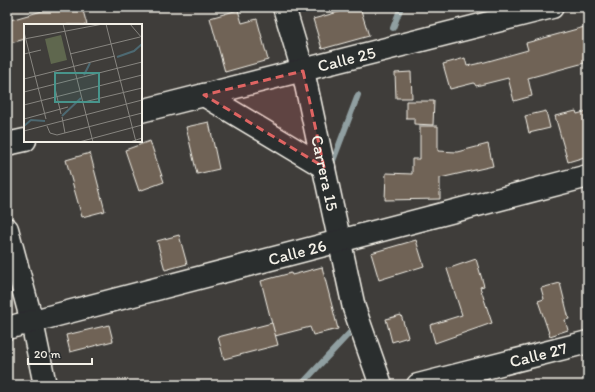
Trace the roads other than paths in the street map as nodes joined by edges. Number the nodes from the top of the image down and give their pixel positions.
1 (284, 7) edge
2 (552, 7) edge
3 (303, 71) junction
4 (204, 95) junction
5 (142, 111) edge
6 (24, 140) edge
7 (7, 144) edge
8 (324, 167) junction
9 (588, 176) edge
10 (7, 229) edge
11 (340, 239) junction
12 (32, 322) junction
13 (7, 328) edge
14 (588, 342) edge
15 (45, 385) edge
16 (381, 385) edge
17 (418, 385) edge

1 - 3 street, Carrera 15
2 - 3 street, Calle 25
3 - 4 street, Calle 25
3 - 8 street, Carrera 15
4 - 5 street, Calle 25
4 - 8 street
6 - 7 street
8 - 11 street, Carrera 15
9 - 11 street, Calle 26
10 - 12 street
11 - 12 street, Calle 26
11 - 16 street, Carrera 15
12 - 13 street, Calle 26
12 - 15 street
14 - 17 street, Calle 27

